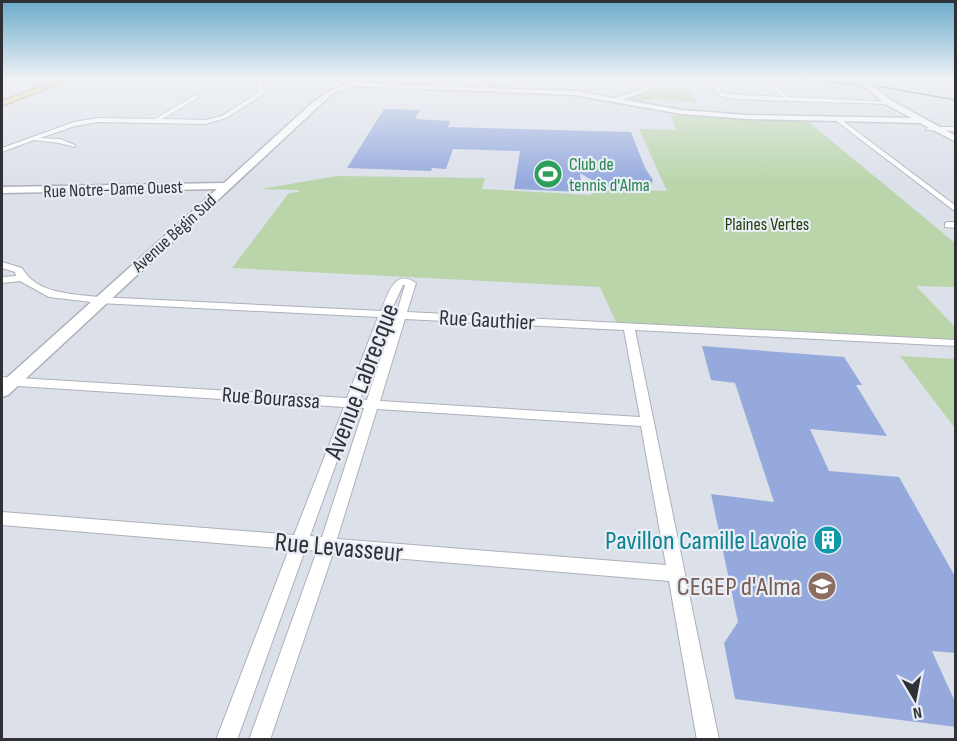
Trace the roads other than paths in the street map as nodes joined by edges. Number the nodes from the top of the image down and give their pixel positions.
1 (167, 114) edge
2 (228, 114) edge
3 (305, 114) edge
4 (702, 114) edge
5 (907, 114) edge
6 (837, 119) junction
7 (156, 120) junction
8 (926, 125) junction
9 (956, 129) edge
10 (30, 140) junction
11 (956, 140) edge
12 (956, 145) edge
13 (73, 146) dead end
14 (2, 150) edge
15 (225, 186) junction
16 (2, 190) edge
17 (956, 210) edge
18 (2, 265) edge
19 (22, 278) junction
20 (2, 280) edge
21 (99, 300) junction
22 (392, 314) junction
23 (629, 326) junction
24 (956, 343) edge
25 (7, 381) edge
26 (2, 391) edge
27 (352, 403) junction
28 (372, 404) junction
29 (648, 422) junction
30 (2, 518) edge
31 (301, 544) junction
32 (327, 546) junction
33 (677, 574) junction
34 (226, 740) edge
35 (260, 740) edge
36 (708, 740) edge

1 - 7 street
2 - 7 street
3 - 15 street, Avenue Bégin Sud
4 - 6 street
5 - 8 street
6 - 8 street
6 - 17 street
7 - 10 street
8 - 9 street
8 - 11 street
8 - 12 street
10 - 13 street
10 - 14 street
15 - 16 street, Rue Notre-Dame Ouest
15 - 21 street, Avenue Bégin Sud
18 - 19 street, Rue Gauthier
19 - 20 street
19 - 21 street, Rue Gauthier
21 - 22 street, Rue Gauthier
21 - 25 street, Avenue Bégin Sud
22 - 23 street, Rue Gauthier
22 - 27 street, Avenue Labrecque
22 - 28 street, Avenue Labrecque
23 - 24 street, Rue Gauthier
23 - 29 street
25 - 26 street, Avenue Bégin Sud
25 - 27 street, Rue Bourassa
27 - 28 street, Rue Bourassa
27 - 31 street, Avenue Labrecque
28 - 29 street, Rue Bourassa
28 - 32 street, Avenue Labrecque
29 - 33 street
30 - 31 street, Rue Levasseur
31 - 32 street, Rue Levasseur
31 - 34 street, Avenue Labrecque
32 - 33 street, Rue Levasseur
32 - 35 street, Avenue Labrecque
33 - 36 street

